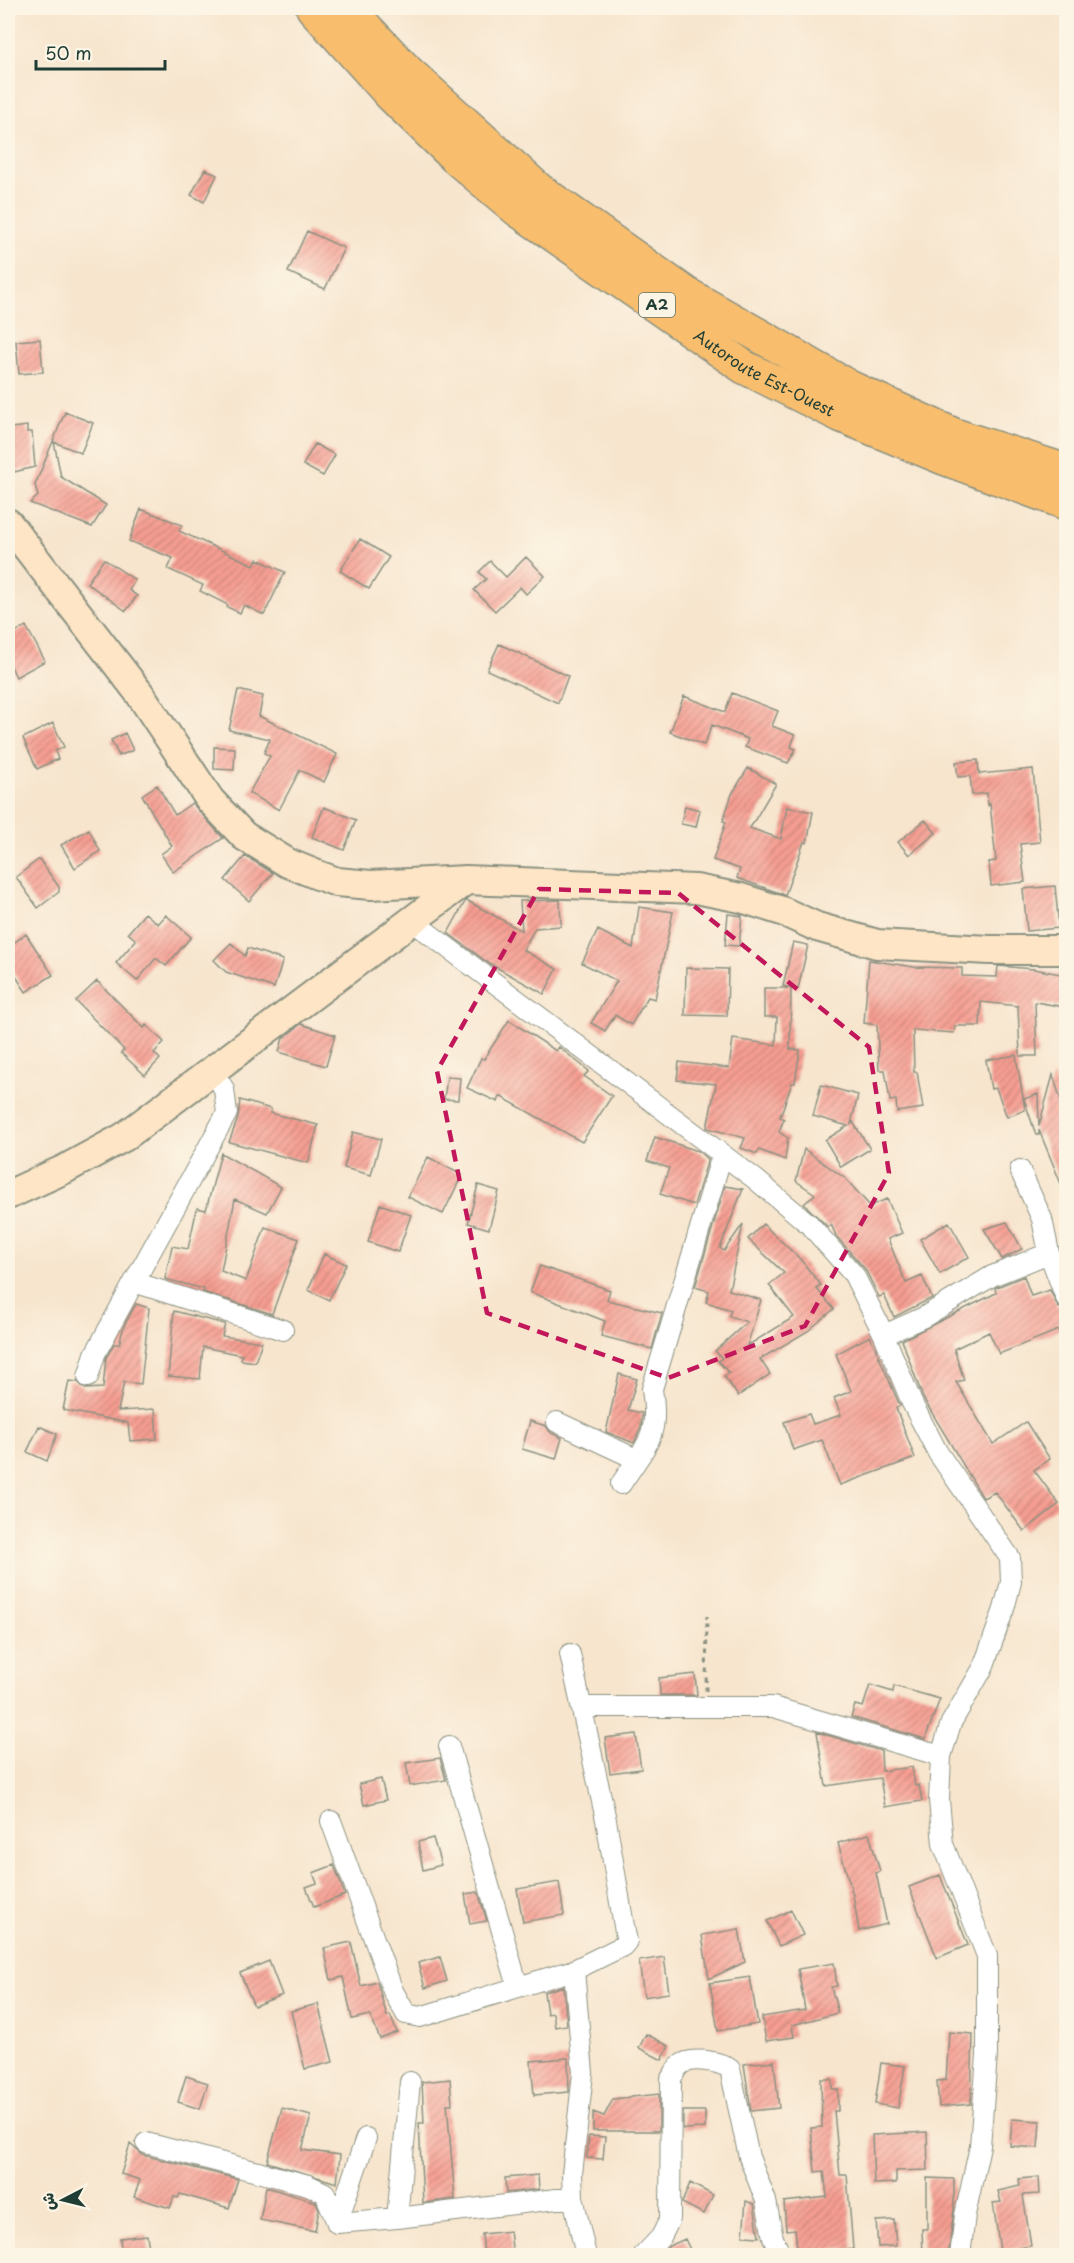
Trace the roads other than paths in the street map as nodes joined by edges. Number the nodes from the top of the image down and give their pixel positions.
1 (313, 8) edge
2 (347, 8) edge
3 (1066, 471) edge
4 (1066, 504) edge
5 (8, 523) edge
6 (465, 880) junction
7 (411, 920) junction
8 (1066, 950) edge
9 (212, 1071) junction
10 (722, 1155) junction
11 (1020, 1170) dead end
12 (8, 1195) edge
13 (1049, 1253) junction
14 (134, 1282) junction
15 (1066, 1298) edge
16 (283, 1330) dead end
17 (884, 1335) junction
18 (88, 1377) dead end
19 (557, 1422) dead end
20 (636, 1459) junction
21 (621, 1484) dead end
22 (570, 1654) dead end
23 (581, 1707) junction
24 (449, 1746) dead end
25 (941, 1756) junction
26 (331, 1821) dead end
27 (574, 1970) junction
28 (518, 1987) junction
29 (410, 2082) dead end
30 (366, 2138) dead end
31 (146, 2143) dead end
32 (573, 2197) junction
33 (397, 2218) junction
34 (337, 2223) junction
35 (586, 2256) edge
36 (643, 2256) edge
37 (781, 2256) edge
38 (960, 2256) edge

1 - 4 highway, Autoroute Est-Ouest / A2
2 - 3 highway, Autoroute Est-Ouest / A2
5 - 6 main road
6 - 7 main road
6 - 8 main road
7 - 9 main road
7 - 10 street
9 - 12 main road
9 - 14 street
10 - 17 street
10 - 20 street
11 - 13 street
13 - 15 street
13 - 17 street
14 - 16 street
14 - 18 street
17 - 25 street
19 - 20 street
20 - 21 street
22 - 23 street
23 - 25 street
23 - 27 street
24 - 28 street
25 - 38 street
26 - 28 street
27 - 28 street
27 - 32 street
29 - 33 street
30 - 34 street
31 - 34 street
32 - 33 street
32 - 35 street
33 - 34 street
36 - 37 street

